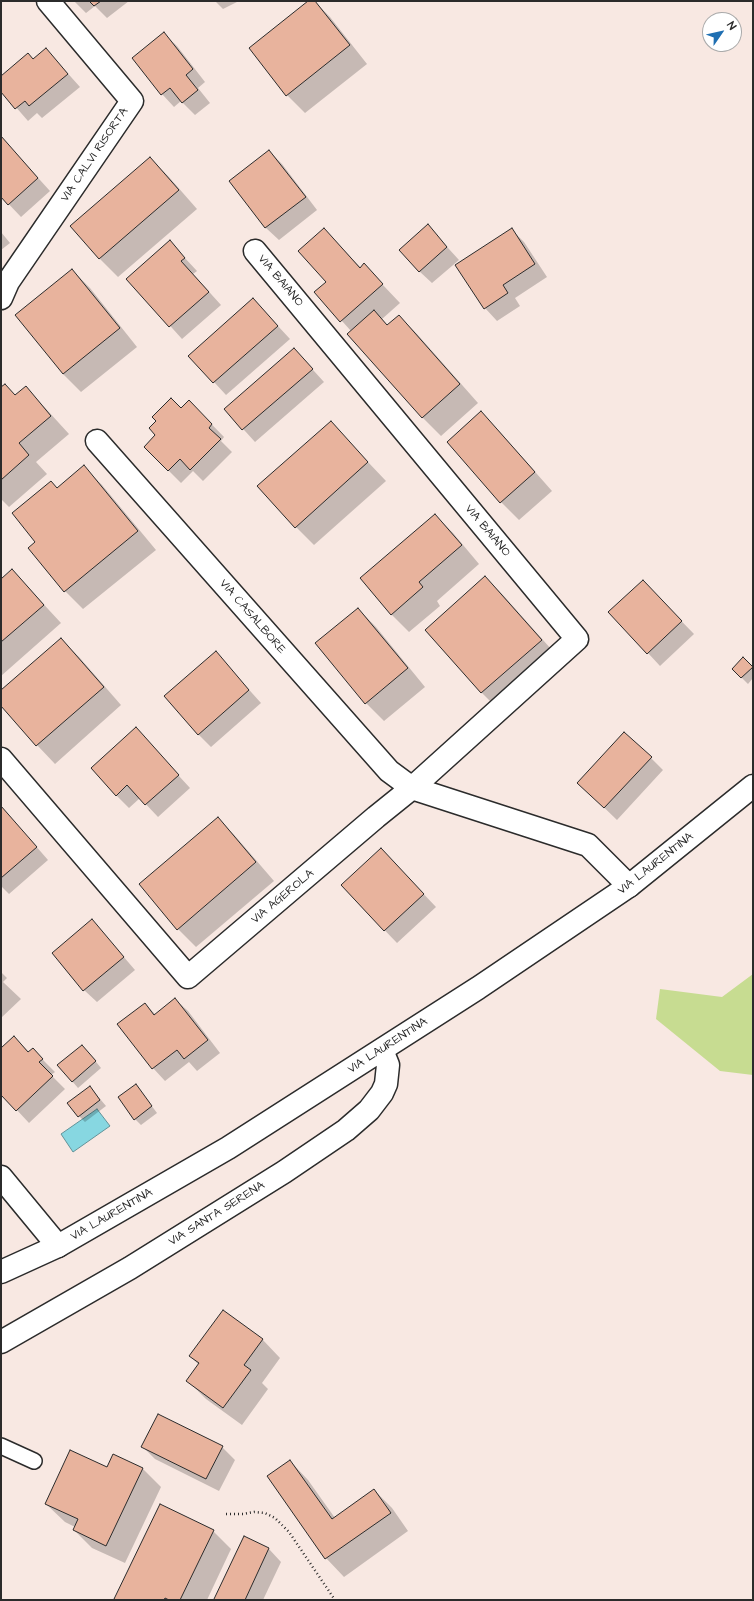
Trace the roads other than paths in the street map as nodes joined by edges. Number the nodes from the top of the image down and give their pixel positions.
1 (48, 1) edge
2 (255, 251) dead end
3 (1, 298) edge
4 (97, 441) dead end
5 (1, 759) edge
6 (753, 786) edge
7 (412, 788) junction
8 (629, 886) junction
9 (382, 1050) junction
10 (1, 1177) edge
11 (58, 1246) junction
12 (1, 1272) edge
13 (1, 1342) edge
14 (1, 1446) edge
15 (34, 1461) dead end

1 - 3 street, VIA CALVI RISORTA
2 - 7 street, VIA BAIANO
4 - 7 street, VIA CASALBORE
5 - 7 street, VIA AGEROLA
6 - 8 street, VIA LAURENTINA
7 - 8 street
8 - 9 street, VIA LAURENTINA
9 - 11 street, VIA LAURENTINA
9 - 13 street, VIA SANTA SERENA
10 - 11 street
11 - 12 street, VIA LAURENTINA
14 - 15 lane

